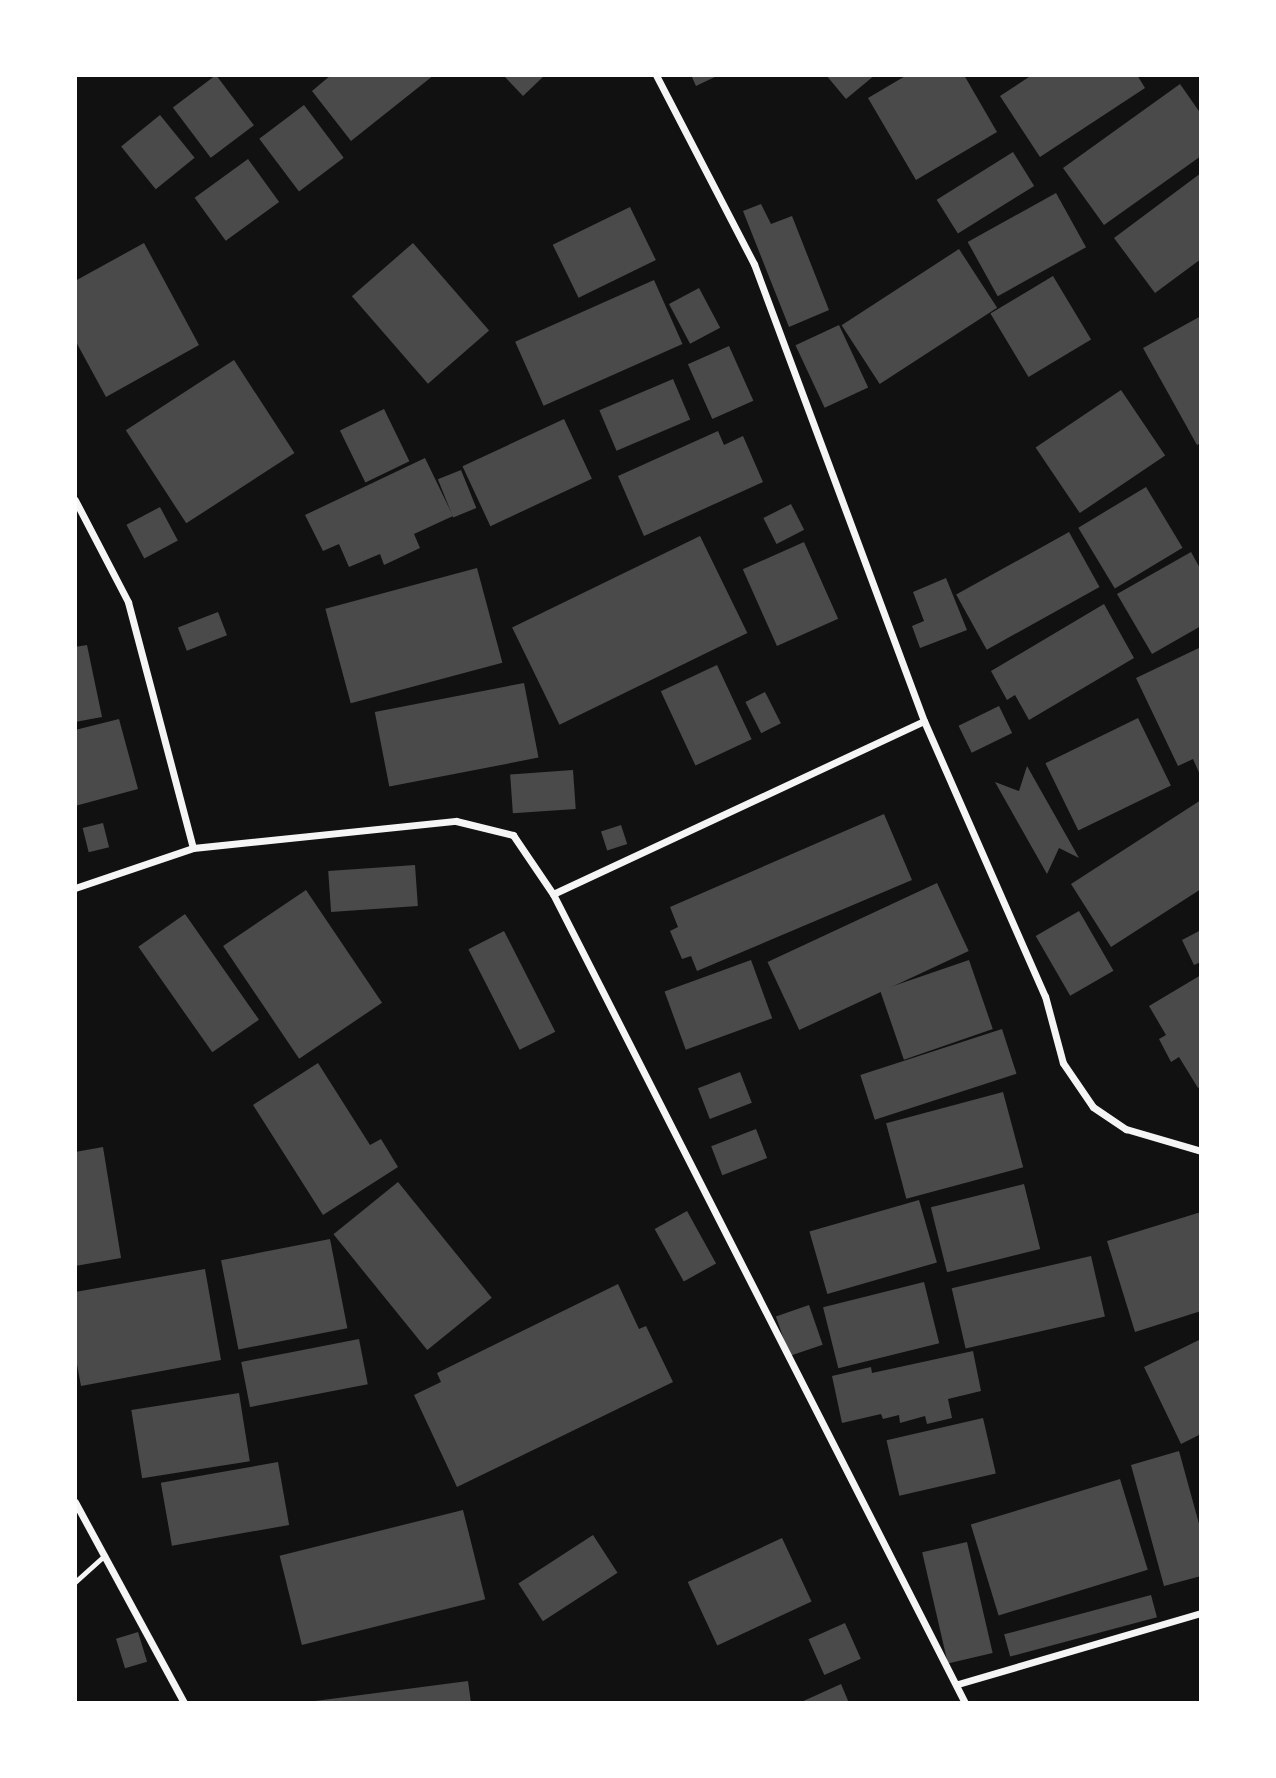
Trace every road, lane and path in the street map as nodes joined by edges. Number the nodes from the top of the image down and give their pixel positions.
1 (656, 75) edge
2 (75, 500) edge
3 (924, 720) junction
4 (193, 848) junction
5 (75, 888) edge
6 (553, 894) junction
7 (1201, 1151) edge
8 (75, 1502) edge
9 (106, 1555) junction
10 (75, 1582) edge
11 (1201, 1613) edge
12 (958, 1684) junction
13 (184, 1703) edge
14 (965, 1703) edge

1 - 3 street
2 - 4 street
3 - 6 street
3 - 7 street
4 - 5 street
4 - 6 street
6 - 12 street
8 - 9 street
9 - 10 lane
9 - 13 street
11 - 12 street
12 - 14 street

